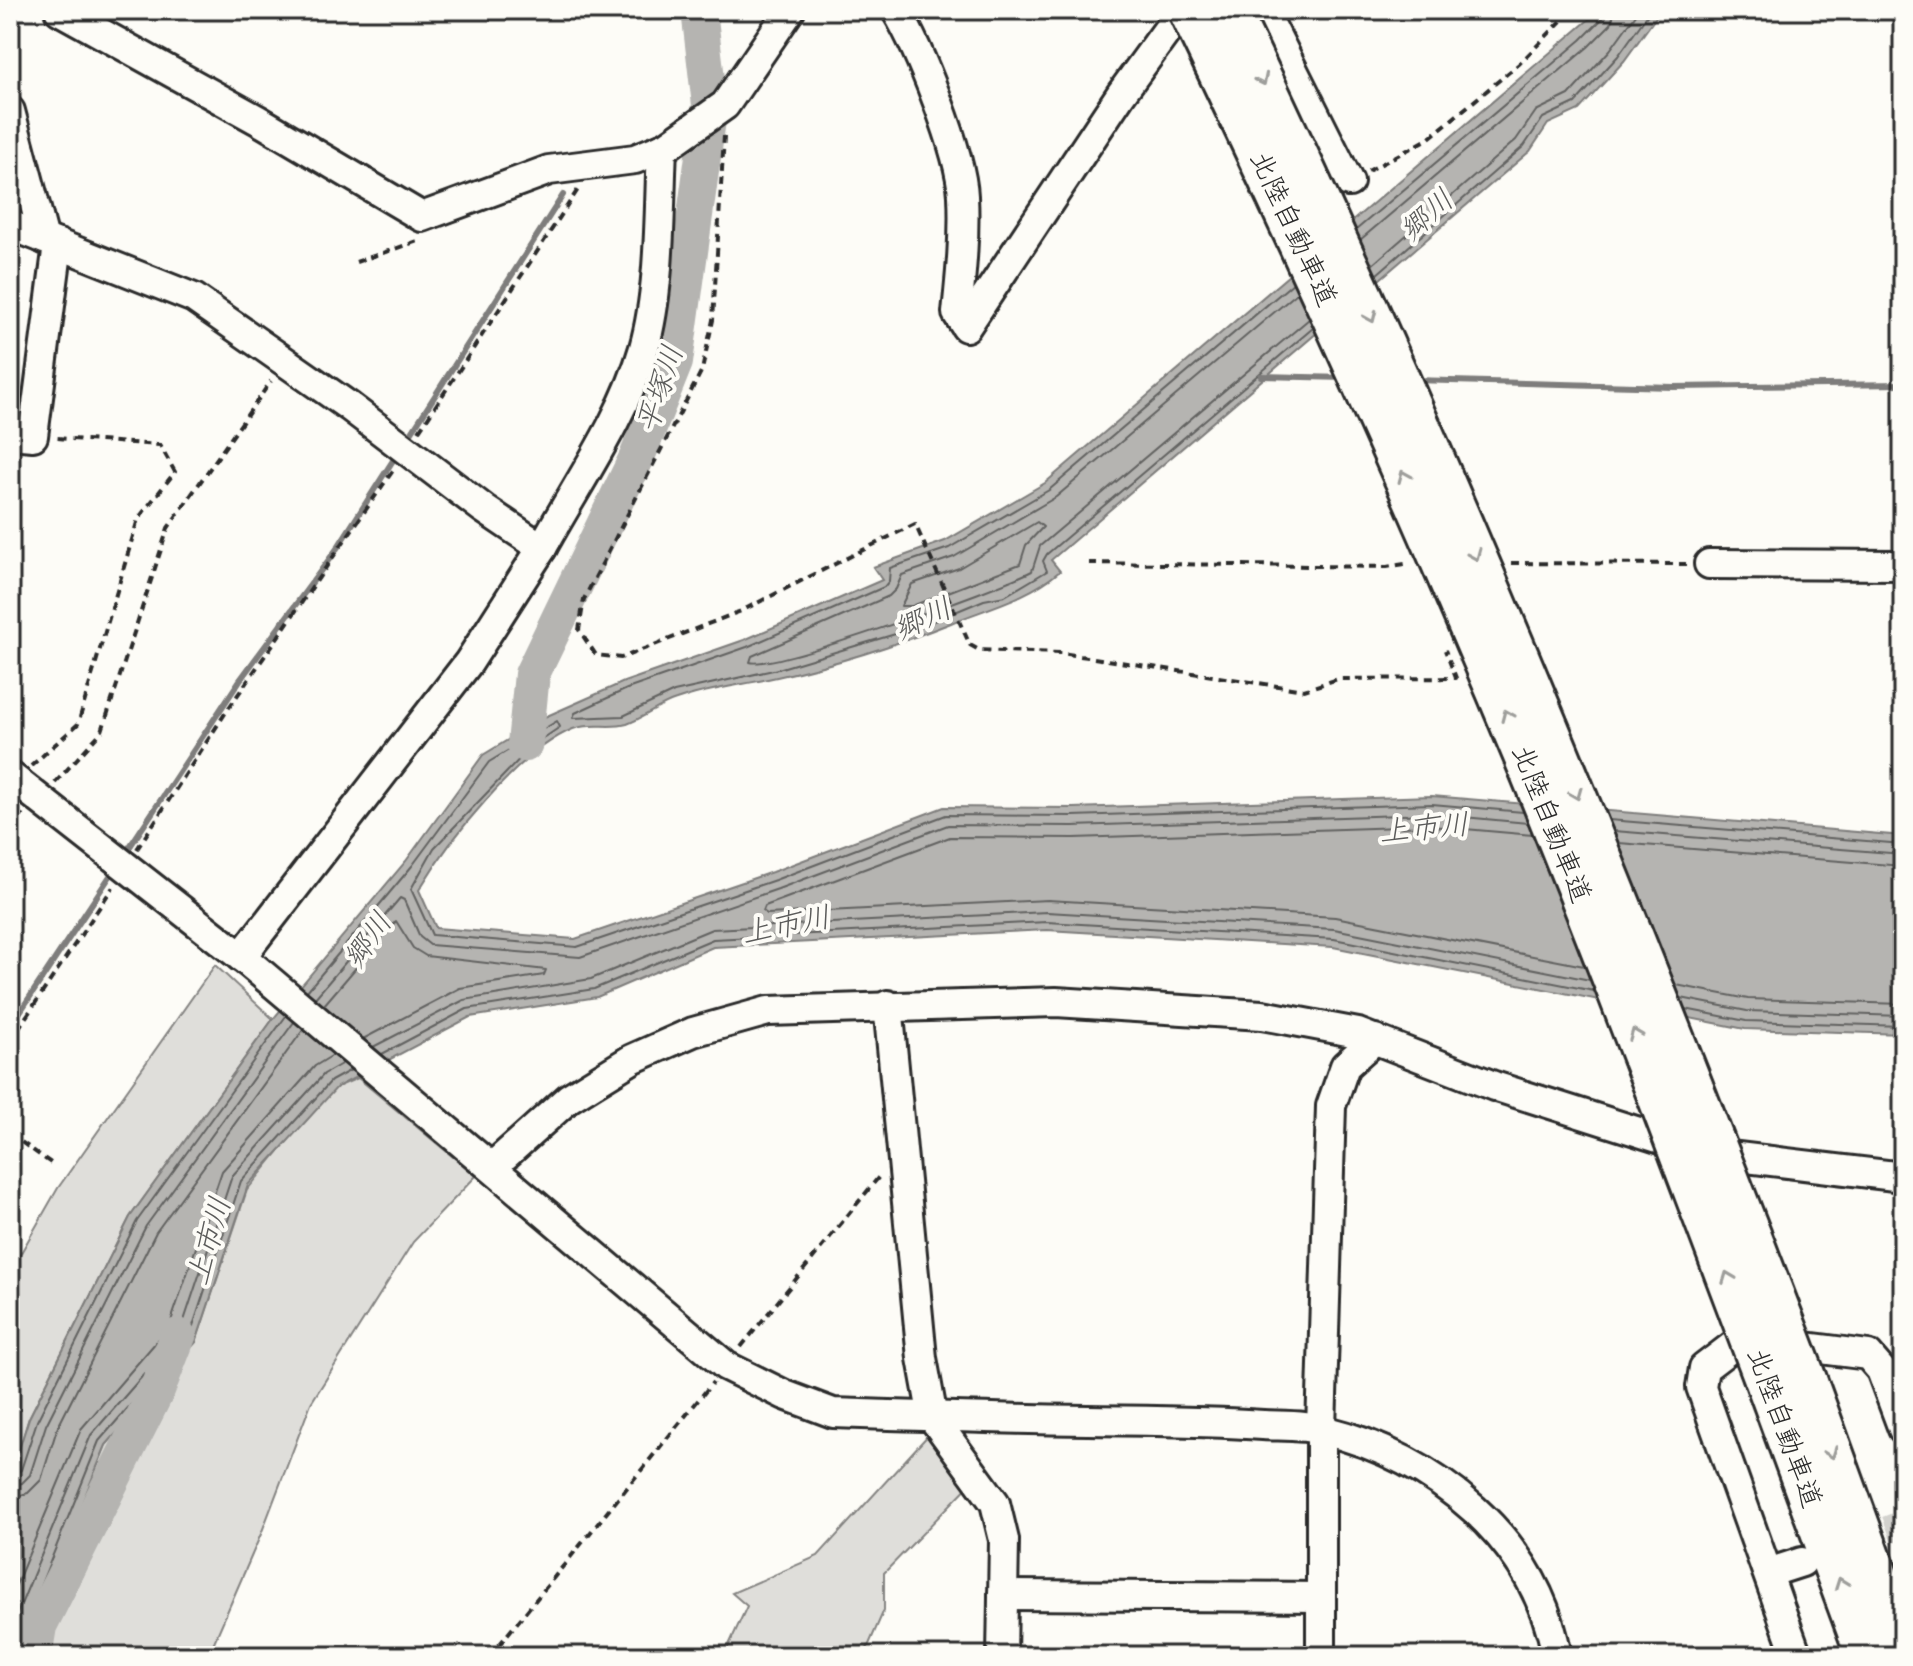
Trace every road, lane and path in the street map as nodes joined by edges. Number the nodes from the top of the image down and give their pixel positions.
1 (59, 10) edge
2 (790, 10) edge
3 (896, 10) edge
4 (1182, 10) edge
5 (1190, 10) edge
6 (1228, 10) edge
7 (1263, 10) edge
8 (1572, 10) edge
9 (725, 105) junction
10 (10, 111) edge
11 (667, 145) junction
12 (1349, 182) joint
13 (580, 186) dead end
14 (10, 225) edge
15 (51, 241) junction
16 (284, 360) junction
17 (22, 435) edge
18 (407, 450) junction
19 (542, 548) junction
20 (1089, 563) dead end
21 (1412, 563) dead end
22 (1505, 563) dead end
23 (1709, 564) joint
24 (1903, 565) edge
25 (1445, 649) dead end
26 (12, 778) edge
27 (48, 790) dead end
28 (29, 808) dead end
29 (10, 826) edge
30 (127, 865) junction
31 (245, 960) junction
32 (888, 1005) junction
33 (1375, 1039) junction
34 (10, 1041) edge
35 (10, 1134) edge
36 (903, 1147) junction
37 (488, 1162) junction
38 (55, 1166) dead end
39 (1903, 1177) edge
40 (726, 1366) junction
41 (1785, 1378) junction
42 (933, 1418) junction
43 (1321, 1429) junction
44 (1903, 1429) edge
45 (1802, 1562) dead end
46 (1768, 1573) junction
47 (1003, 1595) junction
48 (1321, 1597) junction
49 (1903, 1650) edge
50 (490, 1656) edge
51 (1002, 1656) edge
52 (1321, 1656) edge
53 (1557, 1656) edge
54 (1797, 1656) edge
55 (1868, 1656) edge

1 - 11 street
2 - 9 street
3 - 4 street
41 -> 5 highway, 北陸自動車道, bridge
6 -> 41 highway, 北陸自動車道, bridge
7 - 12 street
8 - 12 path
9 - 11 street
9 - 25 path
10 - 15 street
11 - 19 street
13 - 18 path
14 - 15 street
15 - 16 street
15 - 17 street
16 - 18 street
16 - 27 path
17 - 26 path
18 - 19 street
18 - 30 path
19 - 31 street
20 - 21 path
22 - 23 path
23 - 24 street
26 - 30 street
28 - 29 path
30 - 31 street
30 - 34 path
31 - 37 street
32 - 33 street
32 - 36 street
32 - 37 street
33 - 39 street
33 - 43 street
35 - 38 path
36 - 40 path
36 - 42 street
37 - 40 street
40 - 42 street
40 - 50 path
41 -> 49 highway, 北陸自動車道
55 -> 41 highway, 北陸自動車道
42 - 43 street
42 - 47 street
43 - 48 street
43 - 53 street
44 - 46 street
45 - 46 street
46 - 54 street
47 - 48 street
47 - 51 street
48 - 52 street

